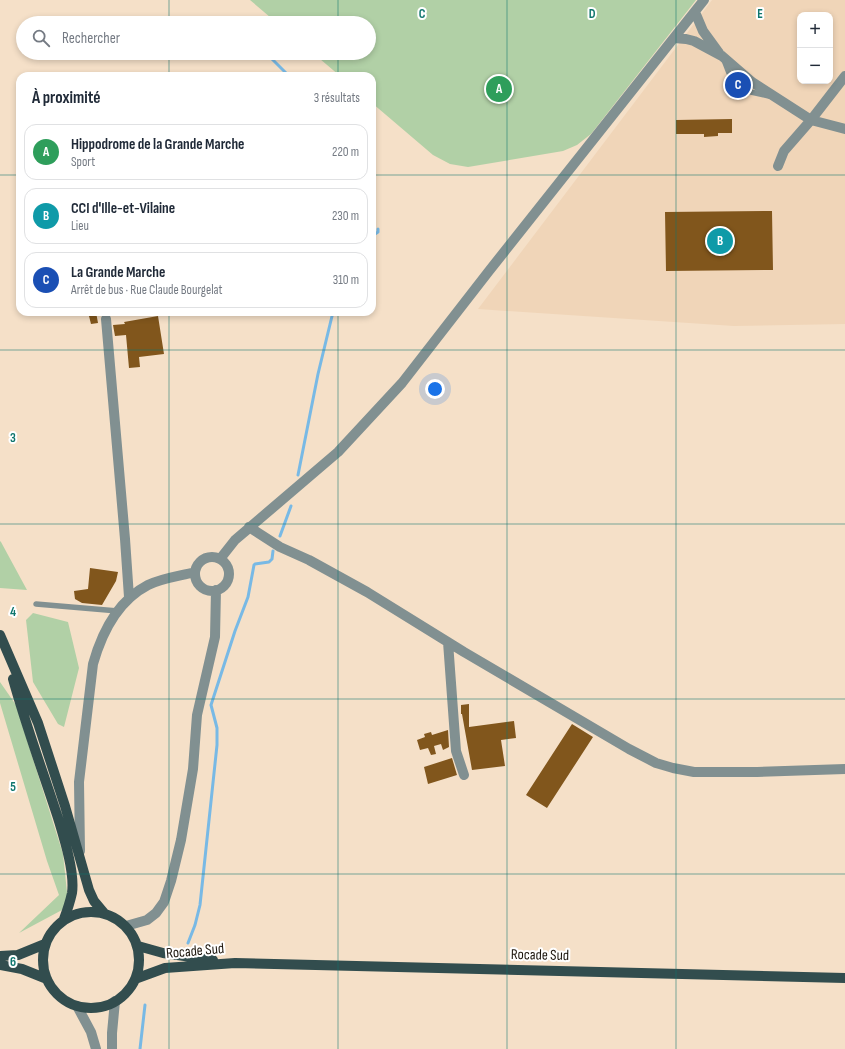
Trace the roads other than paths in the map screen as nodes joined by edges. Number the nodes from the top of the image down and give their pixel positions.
1 (704, 0) edge
2 (695, 12) junction
3 (674, 38) junction
4 (722, 56) junction
5 (845, 76) edge
6 (812, 120) junction
7 (845, 129) edge
8 (778, 166) dead end
9 (106, 319) dead end
10 (249, 527) junction
11 (220, 559) junction
12 (195, 572) junction
13 (216, 590) junction
14 (129, 597) junction
15 (36, 604) dead end
16 (118, 611) junction
17 (2, 638) edge
18 (448, 642) junction
19 (845, 769) edge
20 (464, 775) dead end
21 (80, 859) junction
22 (104, 913) junction
23 (64, 919) junction
24 (126, 926) junction
25 (45, 944) junction
26 (138, 946) junction
27 (0, 956) edge
28 (235, 963) junction
29 (0, 965) edge
30 (845, 978) edge
31 (47, 979) junction
32 (135, 979) junction
33 (115, 1001) junction
34 (77, 1006) junction
35 (96, 1049) edge
36 (112, 1049) edge

1 - 2 street
2 - 3 street
2 - 4 street
3 - 4 street
3 - 10 street
4 - 6 street
5 - 6 street
6 - 7 street
6 - 8 street
9 - 14 street
10 - 11 street
10 - 18 street
11 - 12 street
11 - 13 street
12 - 13 street
12 - 14 street
13 - 24 street
14 - 16 street
15 - 16 lane
16 - 21 street
17 - 21 main road
17 - 23 main road
18 - 19 street
18 - 20 street
21 - 22 main road
22 - 23 main road
22 - 24 main road
23 - 25 main road
24 - 26 main road
25 - 27 main road
25 - 31 main road
26 - 28 main road, Rocade Sud
26 - 32 main road
28 - 30 main road, Rocade Sud
28 - 32 main road, Rocade Sud
29 - 31 main road
31 - 34 main road
32 - 33 main road
33 - 34 main road
33 - 36 street
34 - 35 street

